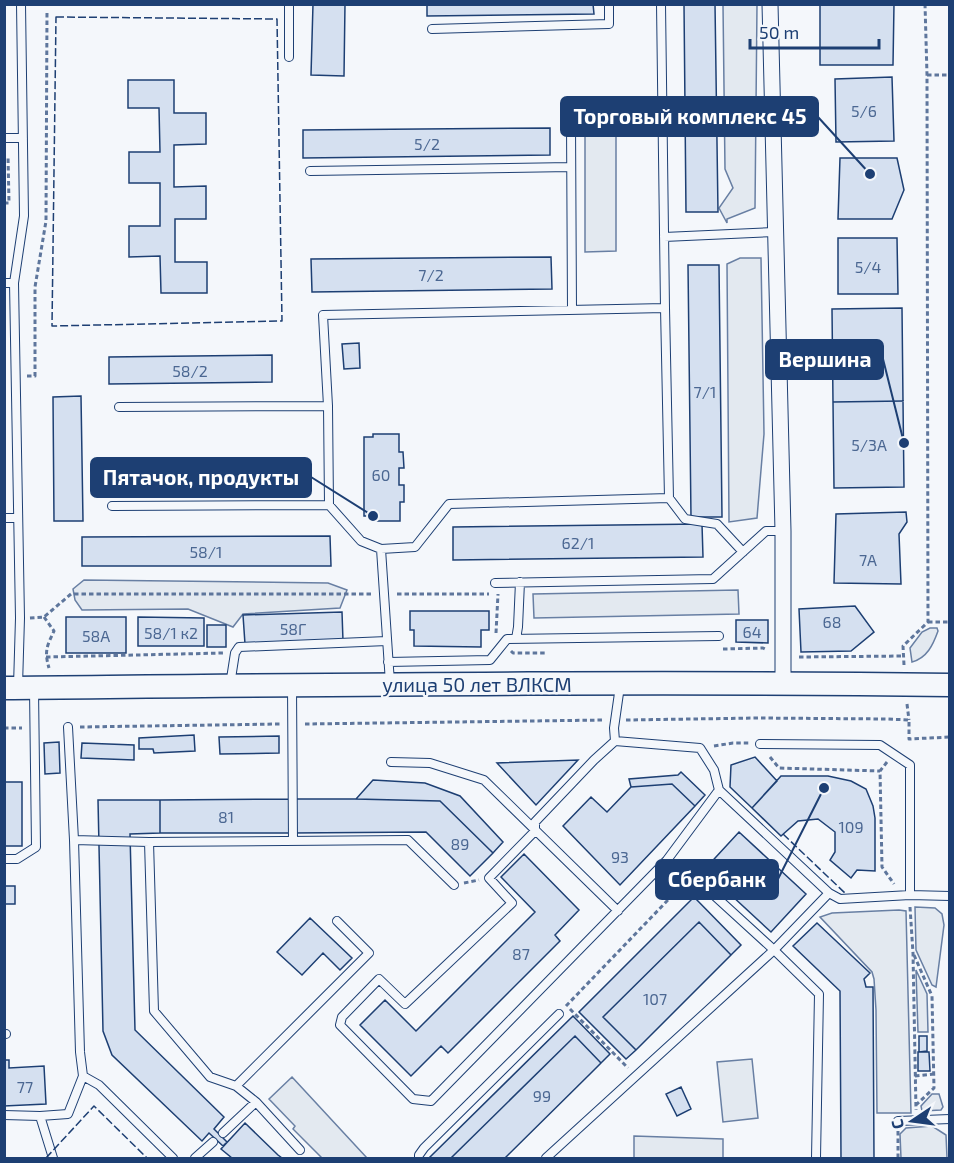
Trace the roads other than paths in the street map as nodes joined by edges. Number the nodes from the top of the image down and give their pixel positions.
1 (21, 4) edge
2 (289, 4) edge
3 (609, 4) edge
4 (661, 4) edge
5 (770, 4) edge
6 (432, 29) dead end
7 (290, 57) dead end
8 (571, 123) dead end
9 (4, 138) edge
10 (23, 138) junction
11 (571, 167) junction
12 (310, 171) dead end
13 (775, 232) junction
14 (664, 237) junction
15 (4, 283) edge
16 (14, 283) junction
17 (665, 308) junction
18 (572, 310) junction
19 (328, 406) junction
20 (119, 407) dead end
21 (669, 498) junction
22 (329, 505) junction
23 (112, 506) dead end
24 (4, 518) edge
25 (18, 518) junction
26 (783, 531) junction
27 (381, 549) junction
28 (743, 552) junction
29 (520, 582) junction
30 (495, 583) dead end
31 (719, 636) dead end
32 (516, 639) junction
33 (387, 640) junction
34 (388, 662) junction
35 (783, 683) junction
36 (390, 684) junction
37 (620, 685) junction
38 (229, 686) junction
39 (292, 686) junction
40 (950, 686) edge
41 (19, 688) edge
42 (68, 727) road end
43 (615, 741) junction
44 (760, 744) road end
45 (391, 762) dead end
46 (719, 790) junction
47 (535, 831) junction
48 (74, 840) junction
49 (293, 840) junction
50 (149, 842) junction
51 (4, 859) edge
52 (454, 885) road end
53 (705, 887) road end
54 (829, 893) junction
55 (910, 895) junction
56 (950, 896) edge
57 (618, 911) junction
58 (337, 921) dead end
59 (774, 950) junction
60 (559, 1014) road end
61 (83, 1076) junction
62 (236, 1086) junction
63 (256, 1102) junction
64 (4, 1115) edge
65 (40, 1116) junction
66 (950, 1119) edge
67 (898, 1121) road end
68 (223, 1133) dead end
69 (213, 1142) dead end
70 (300, 1150) dead end
71 (53, 1158) edge
72 (174, 1158) edge
73 (195, 1158) edge
74 (419, 1158) edge
75 (546, 1158) edge
76 (816, 1158) edge

1 - 10 lane
2 - 7 lane
3 - 6 lane
4 - 14 lane
5 - 13 street
8 - 11 lane
9 - 10 lane
10 - 16 lane
11 - 12 lane
11 - 18 lane
13 - 14 lane
13 - 26 street
14 - 17 lane
15 - 16 lane
16 - 25 lane
17 - 18 lane
17 - 21 lane
18 - 19 lane
19 - 20 lane
19 - 22 lane
21 - 27 lane
21 - 28 lane
22 - 23 lane
22 - 27 lane
24 - 25 lane
25 - 41 lane
26 - 28 lane
26 - 35 street
27 - 33 lane
28 - 29 lane
29 - 30 lane
29 - 32 lane
31 - 32 lane
32 - 34 lane
33 - 34 lane
33 - 38 lane
34 - 36 lane
35 - 37 street, улица 50 лет ВЛКСМ
35 - 40 street, улица 50 лет ВЛКСМ
36 - 37 street, улица 50 лет ВЛКСМ
36 - 39 street, улица 50 лет ВЛКСМ
37 - 43 lane
38 - 39 street, улица 50 лет ВЛКСМ
38 - 41 street, улица 50 лет ВЛКСМ
39 - 49 lane
41 - 51 lane
42 - 48 lane
43 - 46 lane
43 - 47 lane
44 - 55 lane
45 - 47 lane
46 - 54 lane
46 - 57 lane
47 - 57 lane
47 - 57 lane
48 - 50 lane
48 - 61 lane
49 - 50 lane
49 - 52 lane
50 - 62 lane
53 - 59 lane
54 - 55 lane
54 - 59 lane
55 - 56 lane
58 - 62 lane
59 - 75 lane
59 - 76 lane
60 - 74 lane
61 - 65 lane
61 - 72 lane
62 - 63 lane
63 - 68 lane
63 - 70 lane
64 - 65 lane
65 - 71 lane
66 - 67 lane
69 - 73 lane

